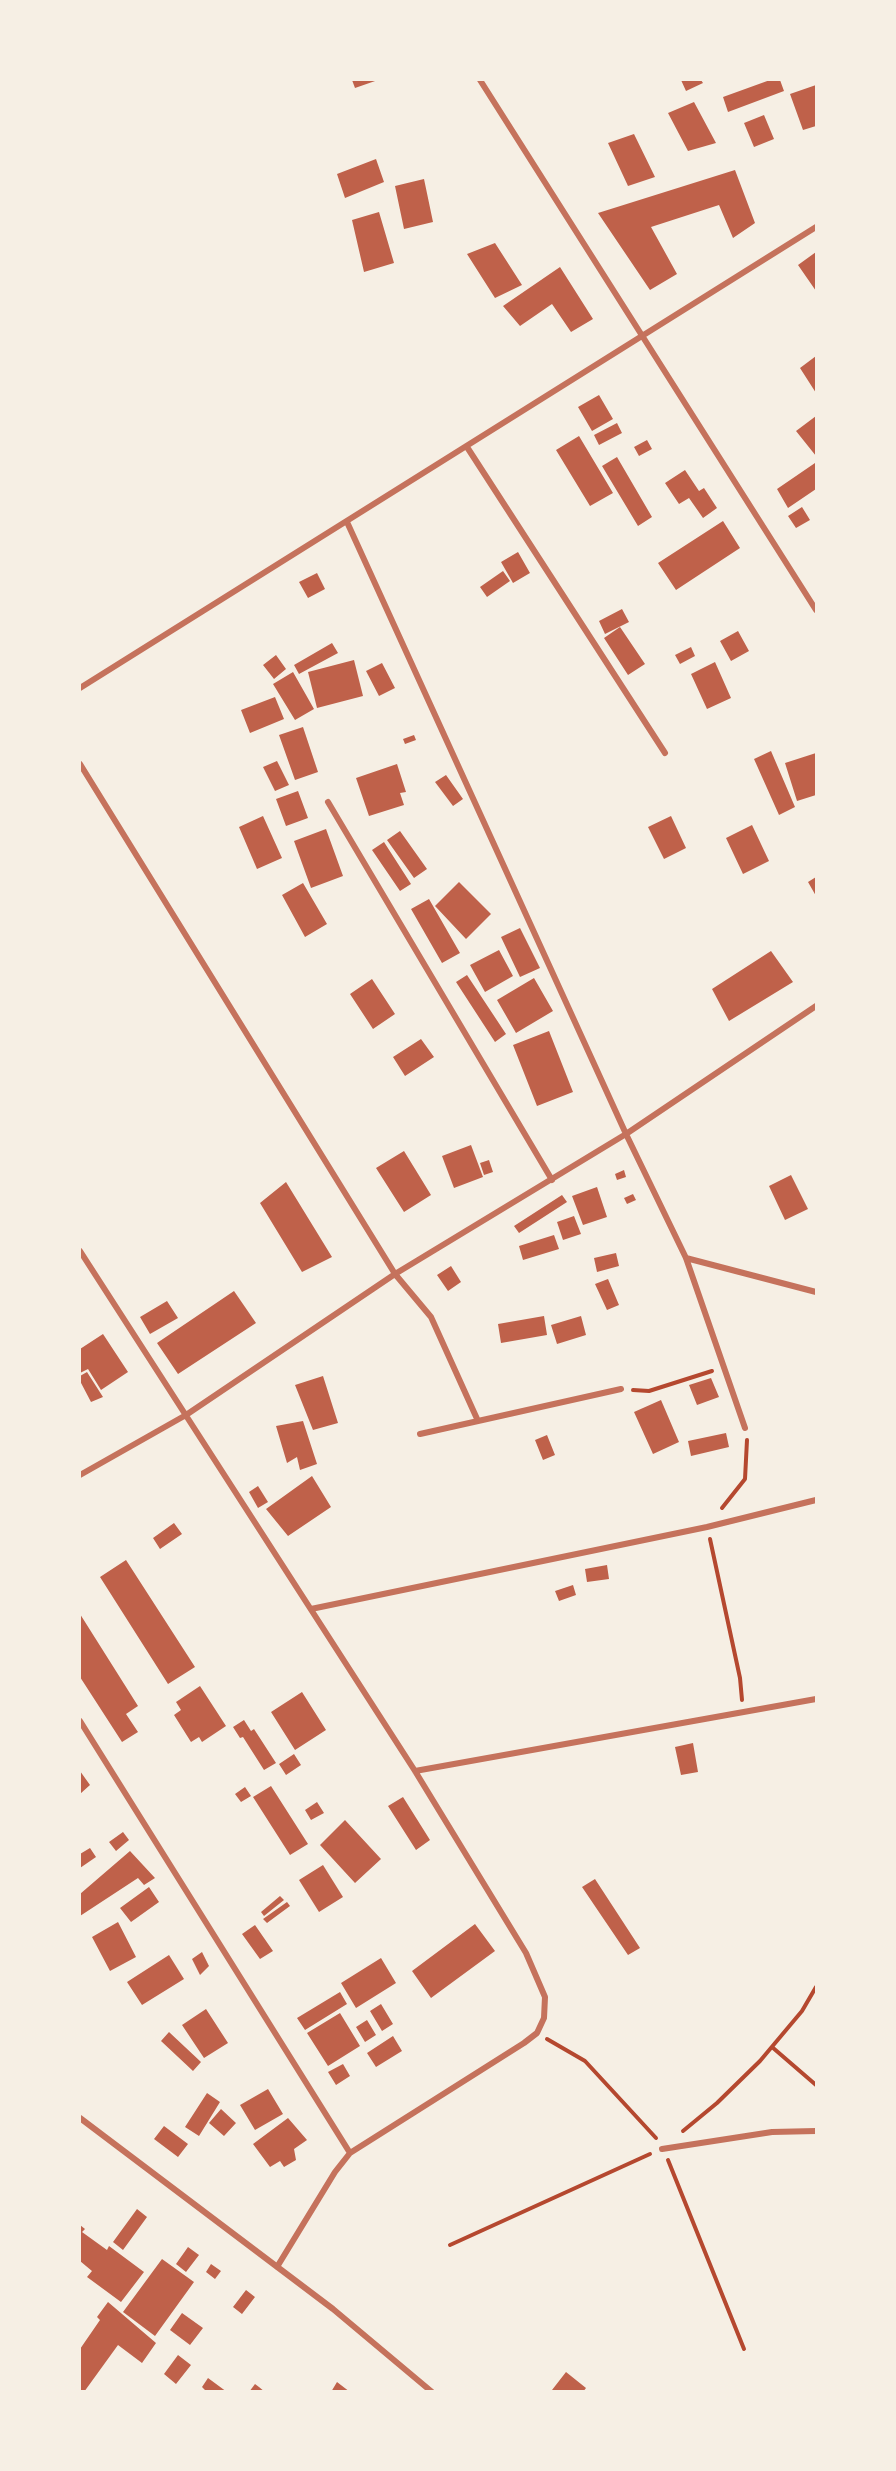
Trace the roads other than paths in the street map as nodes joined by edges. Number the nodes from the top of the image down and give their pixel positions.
1 (480, 80) edge
2 (816, 227) edge
3 (644, 337) junction
4 (467, 447) junction
5 (347, 522) junction
6 (816, 610) edge
7 (80, 688) edge
8 (665, 753) dead end
9 (80, 764) edge
10 (328, 802) dead end
11 (816, 1006) edge
12 (626, 1134) junction
13 (552, 1180) junction
14 (80, 1251) edge
15 (686, 1258) junction
16 (395, 1274) junction
17 (816, 1292) edge
18 (621, 1389) road end
19 (186, 1416) junction
20 (478, 1421) junction
21 (746, 1428) road end
22 (420, 1434) dead end
23 (80, 1475) edge
24 (816, 1500) edge
25 (311, 1609) junction
26 (816, 1699) edge
27 (80, 1720) edge
28 (415, 1771) junction
29 (80, 2118) edge
30 (816, 2131) edge
31 (662, 2149) road end
32 (350, 2154) junction
33 (277, 2267) junction
34 (432, 2391) edge

1 - 3 street
2 - 3 street
3 - 4 street
3 - 6 street
4 - 5 street
4 - 8 street
5 - 7 street
5 - 12 street
9 - 16 street
10 - 13 street
11 - 12 street
12 - 13 street
12 - 15 street
13 - 16 street
14 - 19 street
15 - 17 street
15 - 21 street
16 - 19 street
16 - 20 street
18 - 20 street
19 - 23 street
19 - 25 street
20 - 22 street
24 - 25 street
25 - 28 street
26 - 28 street
27 - 32 street
28 - 32 street
29 - 33 street
30 - 31 street
32 - 33 street
33 - 34 street

